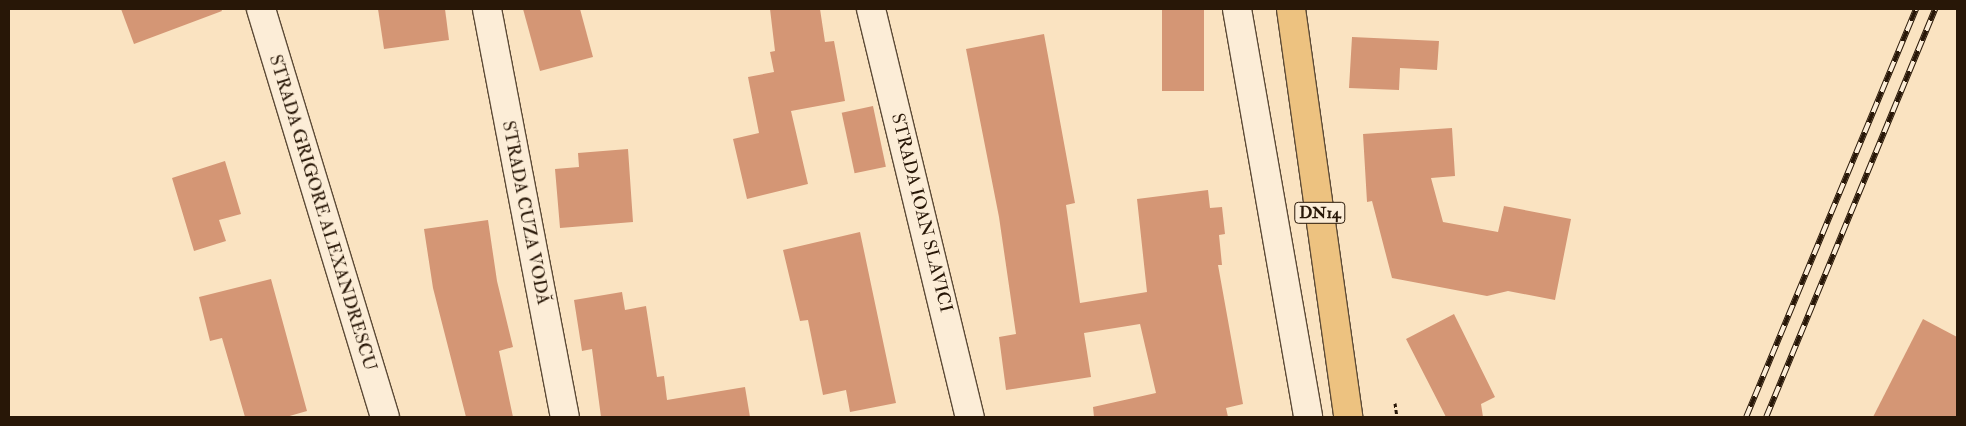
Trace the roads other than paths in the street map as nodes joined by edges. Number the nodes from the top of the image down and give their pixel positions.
1 (261, 9) edge
2 (487, 9) edge
3 (870, 9) edge
4 (1238, 9) edge
5 (1291, 9) edge
6 (385, 417) edge
7 (565, 417) edge
8 (970, 417) edge
9 (1308, 417) edge
10 (1348, 417) edge

1 - 6 street, STRADA GRIGORE ALEXANDRESCU
2 - 7 street, STRADA CUZA VODĂ
3 - 8 street, STRADA IOAN SLAVICI
4 - 9 street
5 - 10 main road, DN14

